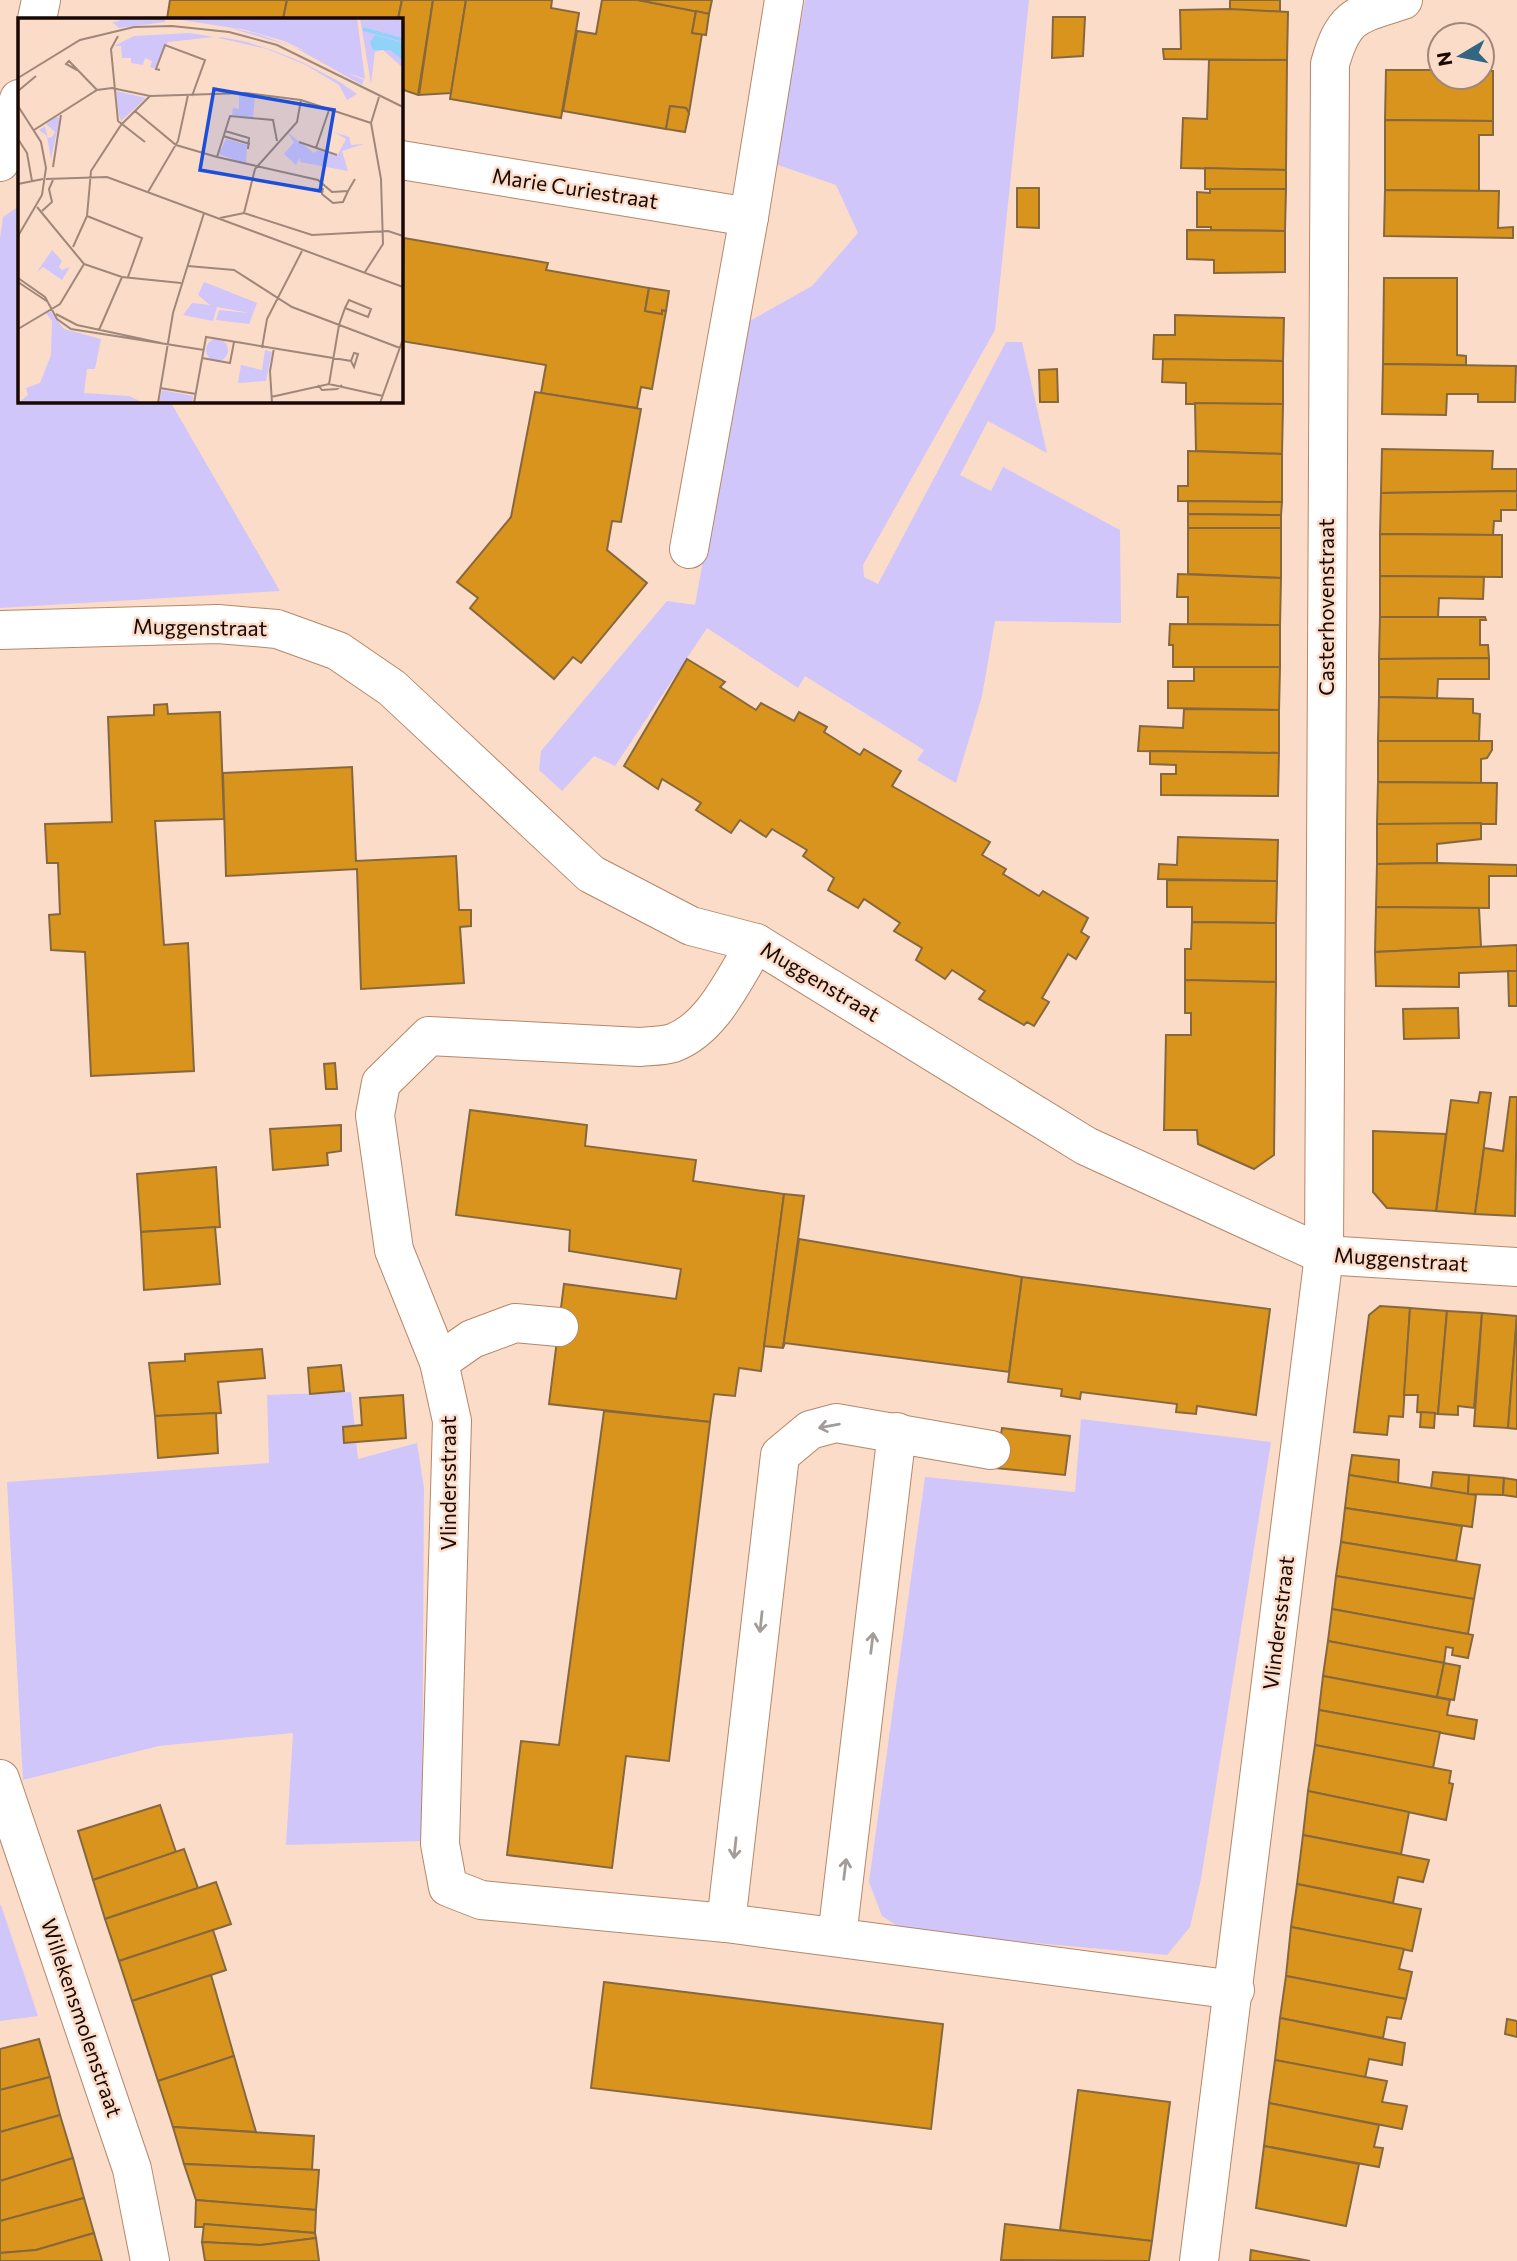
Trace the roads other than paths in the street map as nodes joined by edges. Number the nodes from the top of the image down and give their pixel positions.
1 (41, 0) edge
2 (784, 0) edge
3 (1403, 0) edge
4 (37, 18) edge
5 (18, 102) edge
6 (402, 160) edge
7 (0, 162) edge
8 (749, 217) junction
9 (689, 549) dead end
10 (0, 630) edge
11 (756, 943) junction
12 (1324, 1255) junction
13 (1517, 1267) edge
14 (559, 1327) dead end
15 (439, 1362) junction
16 (897, 1432) junction
17 (991, 1450) dead end
18 (0, 1779) edge
19 (726, 1923) junction
20 (837, 1937) junction
21 (1235, 1990) junction
22 (150, 2261) edge
23 (1199, 2261) edge

1 - 4 street
2 - 8 street
3 - 12 street, Casterhovenstraat
5 - 7 street
6 - 8 street, Marie Curiestraat
8 - 9 street
10 - 11 street, Muggenstraat
11 - 12 street, Muggenstraat
11 - 15 street, Vlindersstraat
12 - 13 street, Muggenstraat
12 - 21 street, Vlindersstraat
14 - 15 street
15 - 19 street, Vlindersstraat
16 - 17 street
16 -> 19 street
20 -> 16 street
18 - 22 street, Willekensmolenstraat
19 - 20 street, Vlindersstraat
20 - 21 street, Vlindersstraat
21 - 23 street, Vlindersstraat

